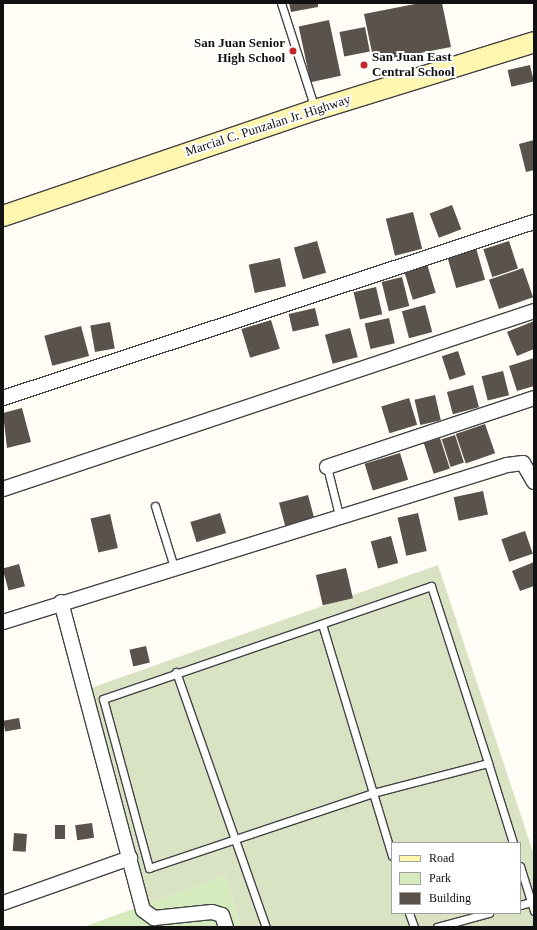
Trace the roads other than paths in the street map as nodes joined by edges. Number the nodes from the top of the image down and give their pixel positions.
1 (281, 3) edge
2 (534, 42) edge
3 (315, 110) junction
4 (3, 216) edge
5 (534, 222) edge
6 (534, 311) edge
7 (3, 398) edge
8 (534, 398) edge
9 (327, 467) joint
10 (534, 482) edge
11 (3, 490) edge
12 (155, 506) dead end
13 (339, 515) junction
14 (174, 567) junction
15 (61, 602) junction
16 (3, 622) edge
17 (322, 624) junction
18 (176, 672) junction
19 (488, 763) junction
20 (373, 793) junction
21 (234, 839) junction
22 (513, 842) edge
23 (391, 853) edge
24 (130, 858) junction
25 (521, 869) edge
26 (531, 902) junction
27 (3, 903) edge
28 (521, 905) edge
29 (534, 911) edge
30 (409, 914) edge
31 (485, 914) edge
32 (226, 927) edge
33 (266, 927) edge
34 (414, 927) edge
35 (437, 927) edge

1 - 3 lane
2 - 3 main road, Marcial C. Punzalan Jr. Highway
3 - 4 main road, Marcial C. Punzalan Jr. Highway
5 - 7 street
6 - 11 street
8 - 9 street
9 - 13 lane
10 - 13 street
12 - 14 lane
13 - 14 street
14 - 15 street
15 - 16 street
15 - 24 street
17 - 18 lane
17 - 19 lane
17 - 20 lane
18 - 21 lane
18 - 21 lane
19 - 20 lane
19 - 22 lane
20 - 21 lane
20 - 23 lane
21 - 33 lane
24 - 27 street
24 - 32 street
25 - 26 lane
26 - 28 lane
26 - 29 lane
30 - 34 lane
31 - 35 lane

